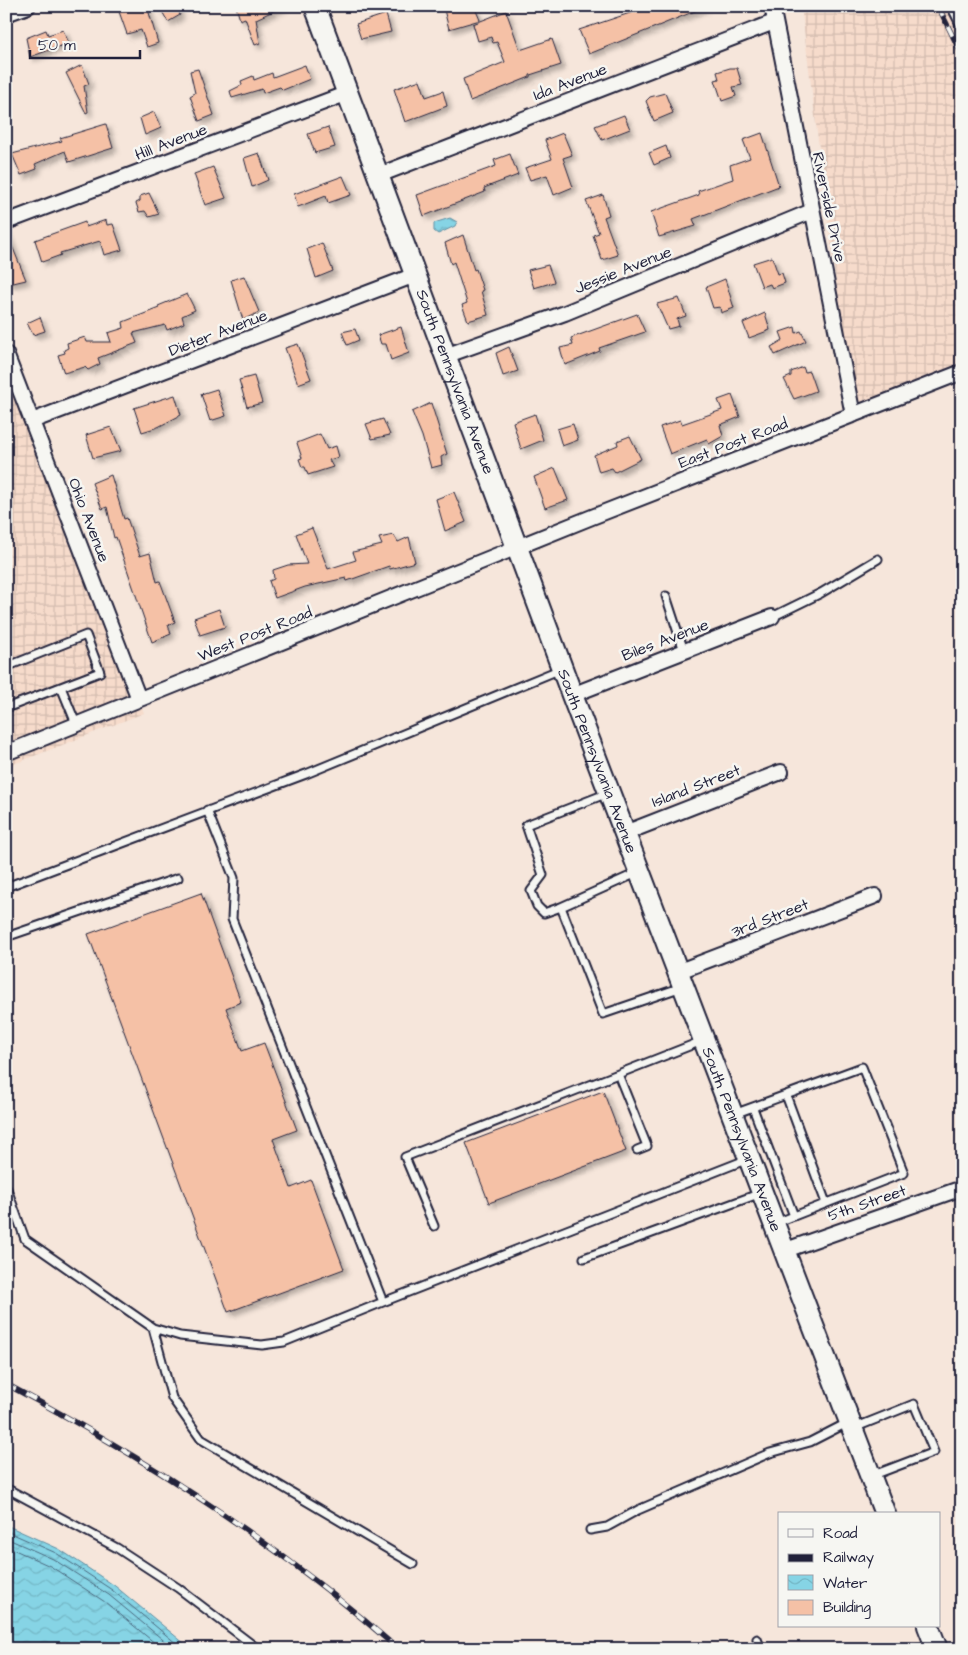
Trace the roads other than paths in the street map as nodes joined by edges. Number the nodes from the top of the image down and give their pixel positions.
1 (28, 6) edge
2 (315, 6) edge
3 (772, 6) edge
4 (952, 6) edge
5 (6, 14) edge
6 (774, 22) junction
7 (962, 28) edge
8 (348, 93) junction
9 (378, 176) junction
10 (812, 211) junction
11 (6, 222) edge
12 (416, 275) junction
13 (6, 354) edge
14 (445, 356) junction
15 (962, 372) edge
16 (854, 415) junction
17 (32, 421) junction
18 (516, 547) junction
19 (878, 559) dead end
20 (666, 596) dead end
21 (772, 617) joint
22 (684, 651) junction
23 (6, 667) edge
24 (563, 668) junction
25 (60, 687) junction
26 (572, 695) junction
27 (139, 700) junction
28 (6, 708) edge
29 (77, 726) junction
30 (6, 753) edge
31 (781, 772) dead end
32 (609, 792) junction
33 (207, 810) junction
34 (624, 833) junction
35 (639, 872) junction
36 (178, 878) dead end
37 (6, 887) edge
38 (875, 896) dead end
39 (561, 907) junction
40 (6, 937) edge
41 (680, 979) junction
42 (703, 1040) junction
43 (618, 1074) junction
44 (786, 1095) junction
45 (753, 1108) junction
46 (732, 1115) junction
47 (637, 1150) dead end
48 (748, 1159) junction
49 (6, 1186) edge
50 (962, 1188) edge
51 (761, 1193) junction
52 (826, 1203) junction
53 (794, 1216) junction
54 (773, 1224) junction
55 (434, 1226) dead end
56 (783, 1250) junction
57 (584, 1258) dead end
58 (383, 1302) junction
59 (153, 1328) junction
60 (851, 1425) junction
61 (871, 1477) junction
62 (6, 1488) edge
63 (884, 1512) edge
64 (590, 1530) dead end
65 (413, 1564) dead end
66 (757, 1639) dead end
67 (258, 1649) edge
68 (761, 1649) edge

1 - 5 street
2 - 8 main road, South Pennsylvania Avenue
3 - 6 street, Riverside Drive
4 - 7 lane
6 - 9 street, Ida Avenue
6 - 10 street, Riverside Drive
8 - 9 main road, South Pennsylvania Avenue
8 - 11 street, Hill Avenue
9 - 12 main road, South Pennsylvania Avenue
10 - 14 street, Jessie Avenue
10 - 16 street, Riverside Drive
12 - 14 main road, South Pennsylvania Avenue
12 - 17 street, Dieter Avenue
13 - 17 street, Ohio Avenue
14 - 18 main road, South Pennsylvania Avenue
15 - 16 street, East Post Road
16 - 18 street, East Post Road
17 - 27 street, Ohio Avenue
18 - 24 main road, South Pennsylvania Avenue
18 - 27 street, West Post Road
19 - 21 lane
20 - 22 lane
21 - 22 street, Biles Avenue
22 - 26 street, Biles Avenue
23 - 25 lane
24 - 26 main road, South Pennsylvania Avenue
24 - 33 lane
25 - 28 lane
25 - 29 lane
26 - 32 main road, South Pennsylvania Avenue
27 - 29 street, West Post Road
29 - 30 street, West Post Road
31 - 34 street, Island Street
32 - 34 main road, South Pennsylvania Avenue
32 - 39 lane
33 - 37 lane
33 - 58 lane
34 - 35 main road, South Pennsylvania Avenue
35 - 39 lane
35 - 41 main road, South Pennsylvania Avenue
36 - 40 lane
38 - 41 street, 3rd Street
39 - 41 lane
41 - 42 main road, South Pennsylvania Avenue
42 - 43 lane
42 - 46 main road, South Pennsylvania Avenue
43 - 47 lane
43 - 55 lane
44 - 45 lane
44 - 52 lane
44 - 52 lane
45 - 46 lane
45 - 53 lane
46 - 48 main road, South Pennsylvania Avenue
48 - 51 main road, South Pennsylvania Avenue
48 - 58 lane
49 - 59 lane
50 - 56 street, 5th Street
51 - 54 main road, South Pennsylvania Avenue
51 - 57 lane
52 - 53 lane
53 - 54 lane
54 - 56 main road, South Pennsylvania Avenue
56 - 60 main road, South Pennsylvania Avenue
58 - 59 lane
59 - 65 lane
60 - 61 main road, South Pennsylvania Avenue
60 - 61 lane
60 - 64 lane
61 - 63 main road, South Pennsylvania Avenue
62 - 67 lane
66 - 68 lane

